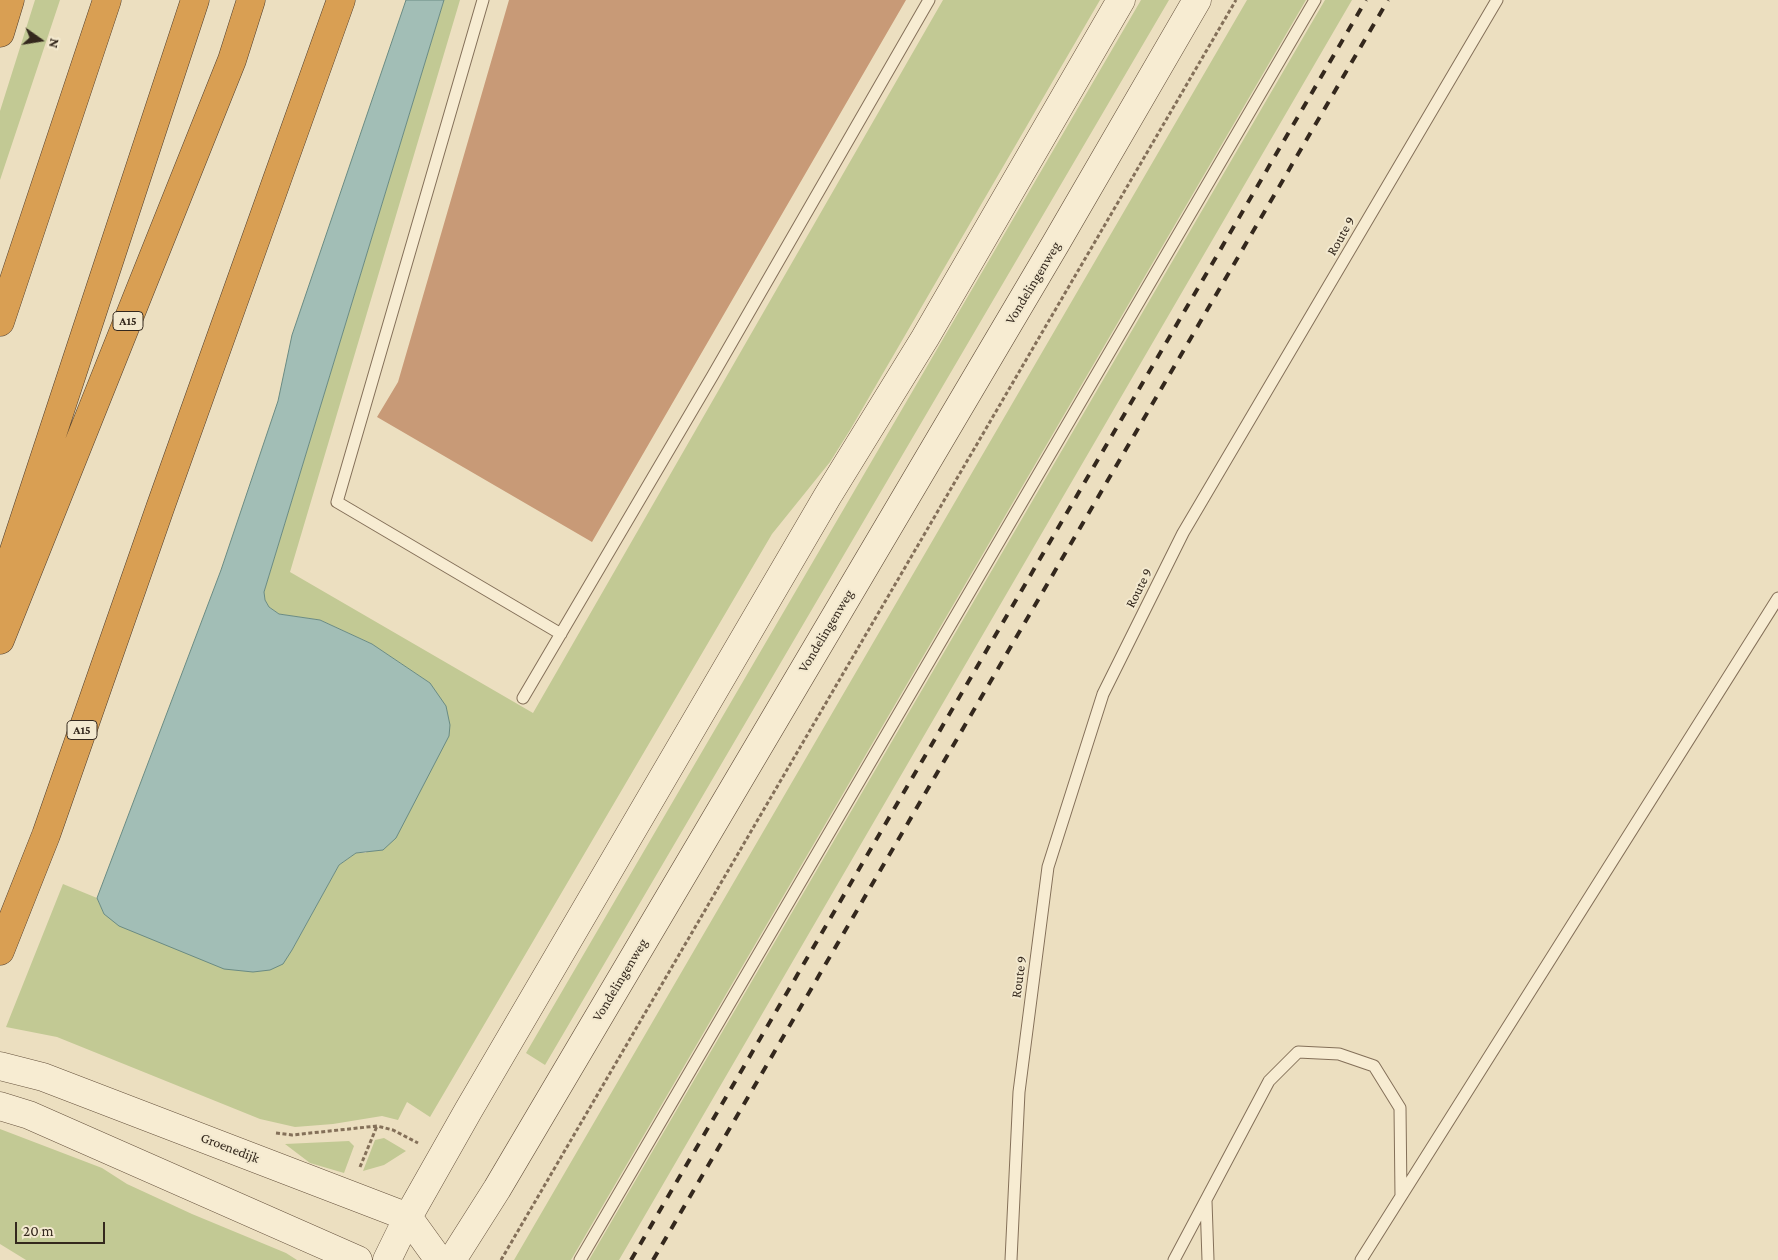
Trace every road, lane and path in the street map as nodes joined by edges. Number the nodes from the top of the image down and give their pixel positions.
1 (10, 0) edge
2 (106, 0) edge
3 (195, 0) edge
4 (251, 0) edge
5 (341, 0) edge
6 (483, 0) edge
7 (928, 0) edge
8 (1121, 0) edge
9 (1197, 0) edge
10 (1236, 0) edge
11 (1315, 0) edge
12 (1497, 0) edge
13 (0, 33) edge
14 (0, 322) edge
15 (0, 593) edge
16 (1778, 598) edge
17 (561, 634) junction
18 (0, 640) edge
19 (523, 698) dead end
20 (0, 951) edge
21 (0, 1066) edge
22 (0, 1106) edge
23 (377, 1126) dead end
24 (270, 1132) dead end
25 (1401, 1196) junction
26 (1206, 1199) junction
27 (408, 1217) junction
28 (308, 1238) junction
29 (324, 1260) edge
30 (358, 1260) edge
31 (387, 1260) edge
32 (439, 1260) edge
33 (452, 1260) edge
34 (502, 1260) edge
35 (580, 1260) edge
36 (1011, 1260) edge
37 (1174, 1260) edge
38 (1208, 1260) edge
39 (1361, 1260) edge

1 - 13 highway
2 - 14 highway
3 - 15 highway, A15
4 - 18 highway, A15
5 - 20 highway, A15
6 - 17 lane
7 - 17 lane
8 - 27 main road
9 - 33 main road, Vondelingenweg
10 - 34 path
11 - 35 lane
12 - 36 lane, Route 9
16 - 25 lane
17 - 19 lane
21 - 27 main road, Groenedijk
22 - 28 main road
23 - 24 path
25 - 26 lane
25 - 39 lane
26 - 37 lane
26 - 38 lane
27 - 31 main road
27 - 32 main road
28 - 29 main road
28 - 30 main road

